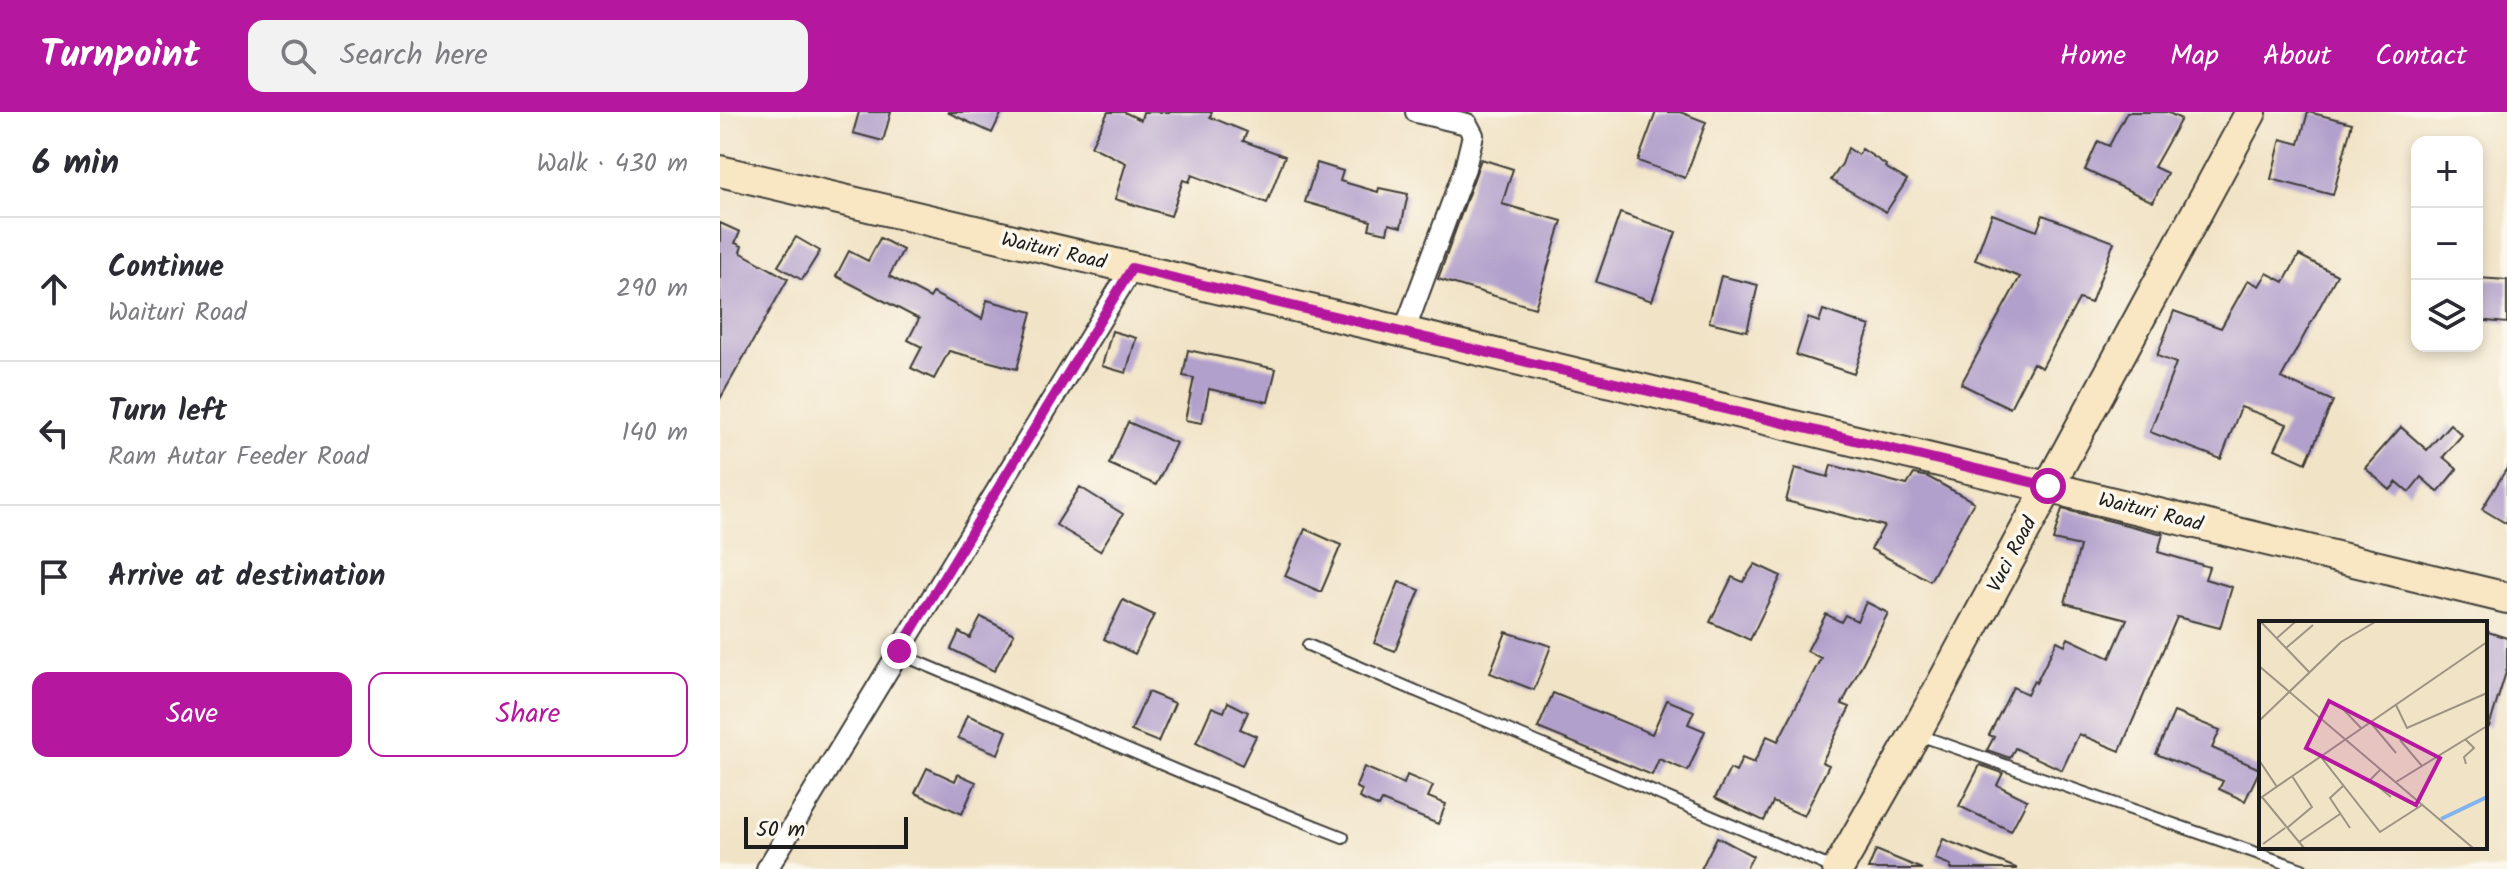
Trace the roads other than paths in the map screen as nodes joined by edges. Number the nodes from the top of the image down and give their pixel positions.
1 (1416, 112) edge
2 (2251, 112) edge
3 (720, 171) edge
4 (1132, 268) junction
5 (1404, 332) junction
6 (2048, 486) junction
7 (2507, 598) edge
8 (1308, 645) dead end
9 (899, 651) junction
10 (1915, 734) junction
11 (1343, 837) dead end
12 (767, 869) edge
13 (1836, 869) edge
14 (2302, 869) edge

1 - 5 street
2 - 6 main road, Vuci Road
3 - 4 main road, Waituri Road
4 - 5 main road, Waituri Road
4 - 9 street
5 - 6 main road, Waituri Road
6 - 7 main road, Waituri Road
6 - 10 main road, Vuci Road
8 - 13 lane
9 - 11 lane
9 - 12 street
10 - 13 main road, Vuci Road
10 - 14 lane

